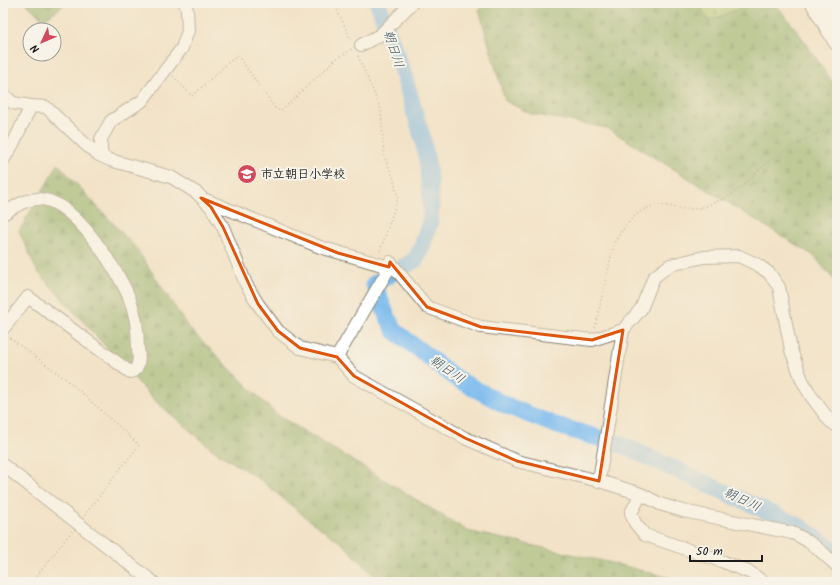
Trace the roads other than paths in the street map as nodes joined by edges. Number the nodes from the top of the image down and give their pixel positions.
1 (185, 3) edge
2 (815, 3) edge
3 (831, 3) edge
4 (411, 4) edge
5 (837, 13) edge
6 (837, 42) edge
7 (358, 46) road end
8 (3, 94) edge
9 (31, 106) junction
10 (102, 155) junction
11 (3, 160) edge
12 (201, 198) junction
13 (3, 214) edge
14 (389, 267) junction
15 (623, 330) junction
16 (6, 333) edge
17 (337, 357) junction
18 (837, 426) edge
19 (3, 465) edge
20 (599, 481) junction
21 (641, 494) junction
22 (837, 566) edge
23 (153, 582) edge
24 (763, 582) edge

1 - 10 street
2 - 6 highway
3 - 5 highway
4 - 7 street
8 - 9 street
9 - 10 street
9 - 11 street
10 - 12 street
12 - 14 street
12 - 17 street
13 - 16 street
14 - 15 street
14 - 17 street
15 - 18 street
15 - 20 street
17 - 20 street
19 - 23 street
20 - 21 street
21 - 22 street
21 - 24 street

